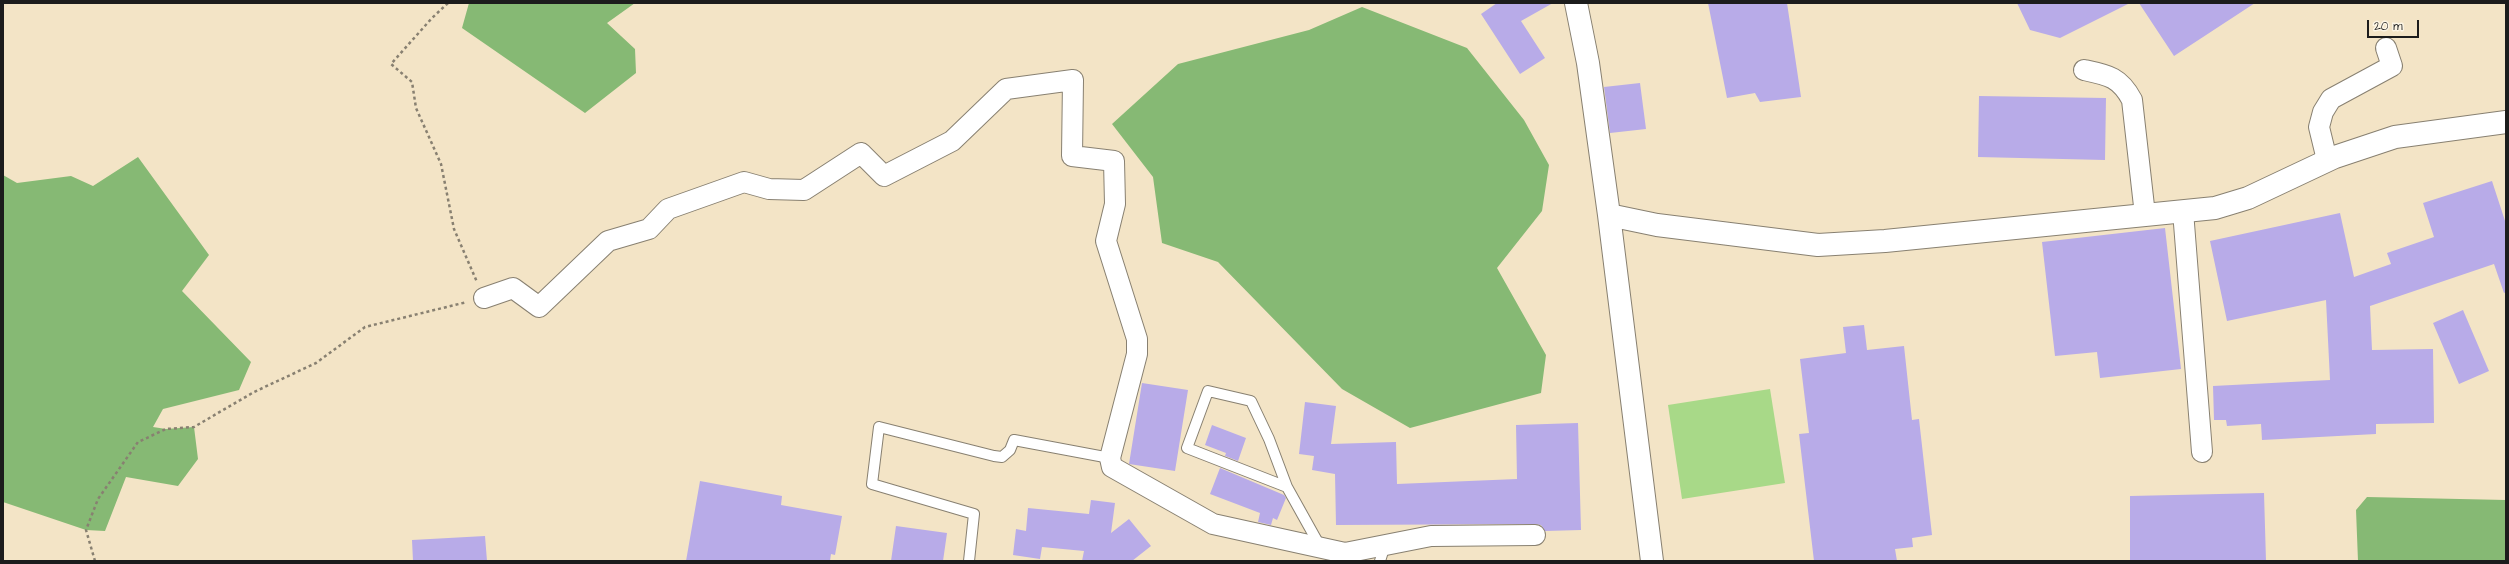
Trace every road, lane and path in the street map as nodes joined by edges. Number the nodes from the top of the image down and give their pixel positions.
1 (448, 3) edge
2 (1576, 3) edge
3 (2386, 48) dead end
4 (2084, 70) dead end
5 (2505, 121) edge
6 (2327, 160) junction
7 (2183, 211) junction
8 (2145, 214) junction
9 (1609, 215) junction
10 (484, 298) junction
11 (2202, 452) dead end
12 (1110, 458) junction
13 (1287, 487) junction
14 (1535, 535) dead end
15 (1321, 548) junction
16 (1382, 553) edge
17 (1361, 555) edge
18 (94, 561) edge
19 (969, 561) edge
20 (1652, 561) edge

1 - 10 path
2 - 9 street
3 - 6 street
4 - 8 street
5 - 6 street
6 - 7 street
7 - 8 street
7 - 11 street
8 - 9 street
9 - 20 street
10 - 12 street
10 - 18 path
12 - 15 street
12 - 19 lane
13 - 13 lane
13 - 15 lane
14 - 16 street
15 - 17 street
16 - 17 street

